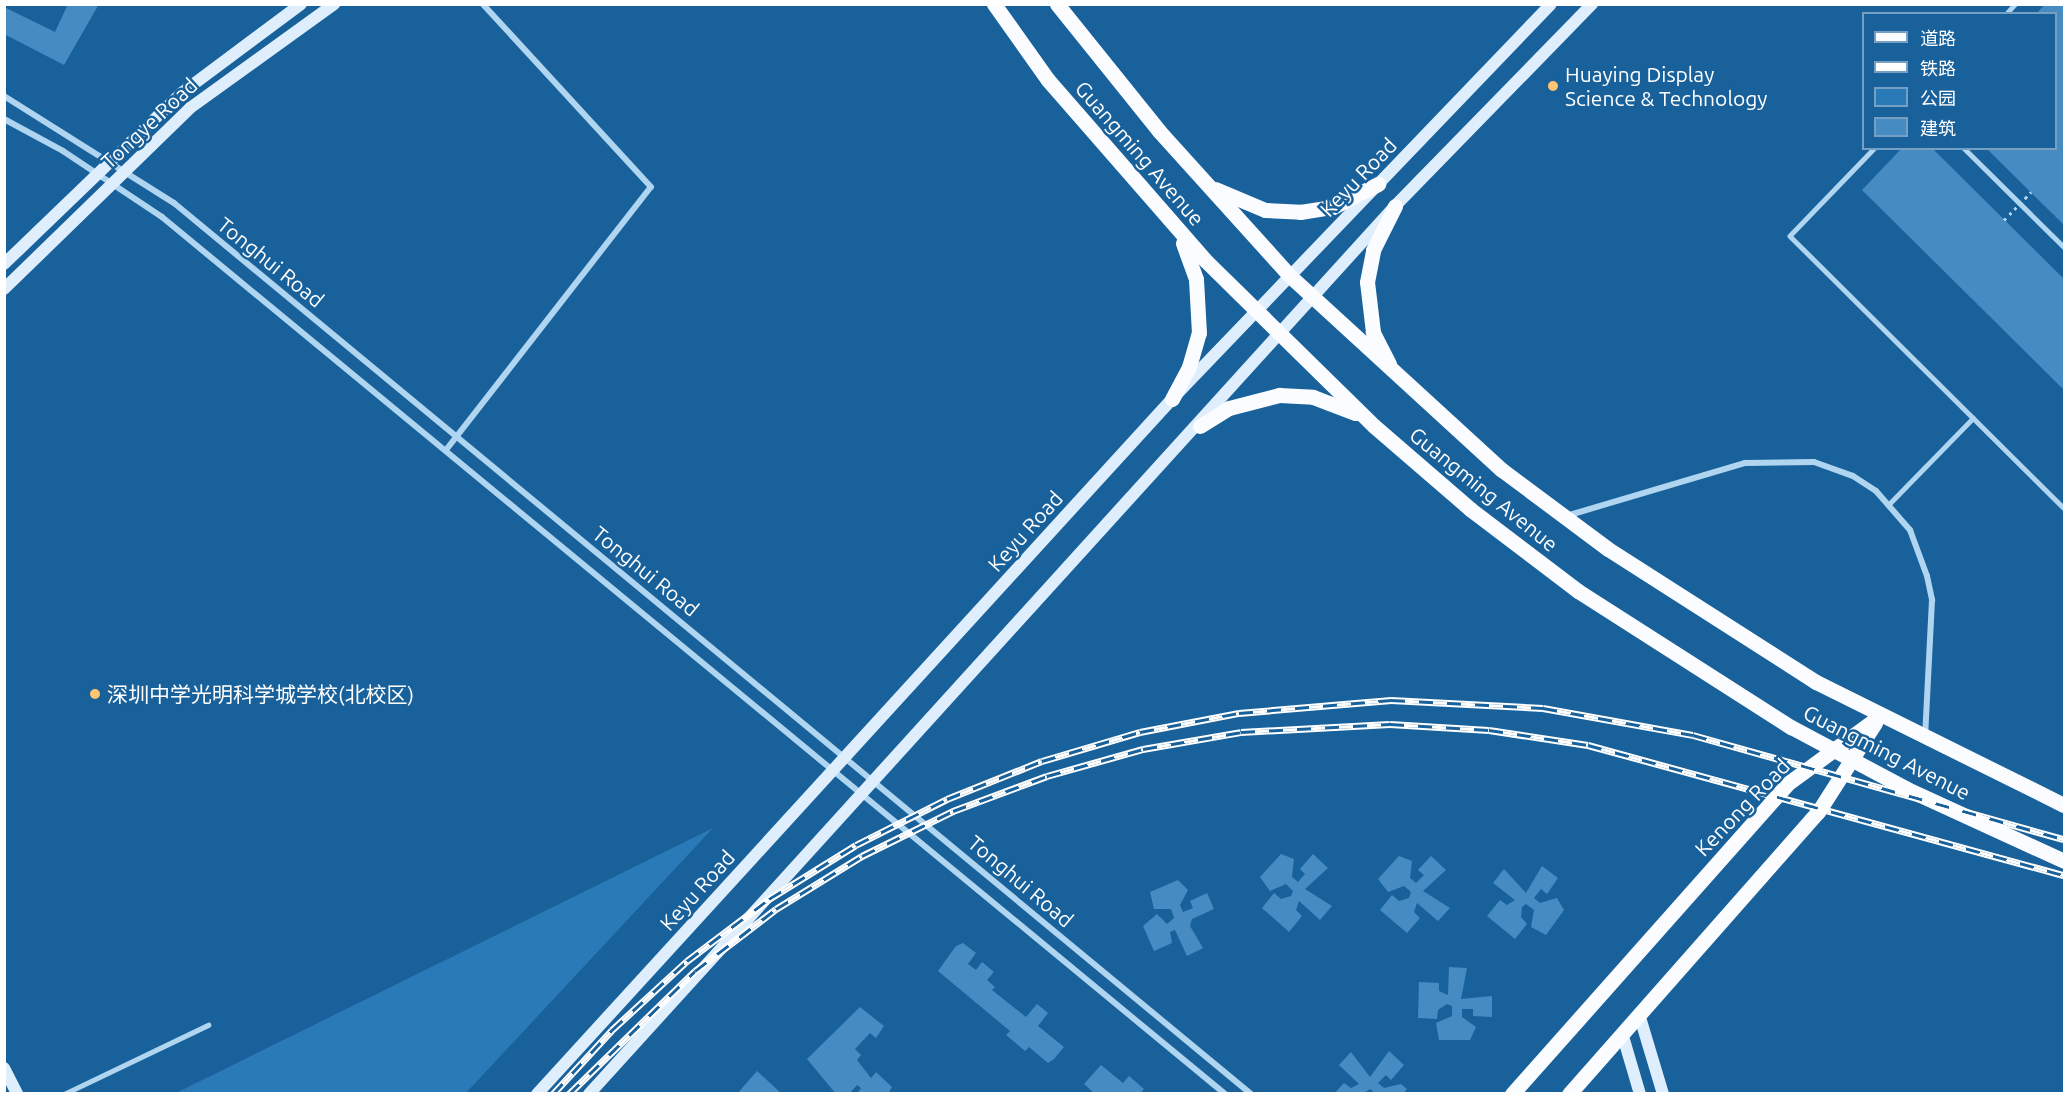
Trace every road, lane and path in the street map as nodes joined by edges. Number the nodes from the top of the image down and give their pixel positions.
1 (302, 4) edge
2 (334, 4) edge
3 (483, 4) edge
4 (994, 4) edge
5 (1057, 4) edge
6 (1551, 4) edge
7 (1592, 4) edge
8 (4, 96) edge
9 (4, 119) edge
10 (1873, 150) edge
11 (1966, 150) edge
12 (111, 160) junction
13 (126, 169) junction
14 (98, 173) junction
15 (1200, 178) junction
16 (112, 183) junction
17 (1378, 184) junction
18 (2031, 192) dead end
19 (1395, 206) junction
20 (1164, 214) junction
21 (2004, 220) dead end
22 (2064, 247) edge
23 (4, 264) edge
24 (1290, 276) junction
25 (4, 289) edge
26 (1312, 299) junction
27 (1257, 311) junction
28 (1281, 335) junction
29 (1408, 388) junction
30 (1172, 399) junction
31 (1974, 418) junction
32 (1200, 426) junction
33 (1374, 426) junction
34 (456, 436) junction
35 (446, 450) junction
36 (1889, 504) junction
37 (2064, 508) edge
38 (1564, 516) junction
39 (1880, 716) junction
40 (1925, 739) junction
41 (1834, 750) junction
42 (845, 757) junction
43 (1852, 759) junction
44 (833, 769) junction
45 (875, 781) junction
46 (863, 794) junction
47 (2064, 805) edge
48 (2064, 861) edge
49 (1639, 1014) junction
50 (208, 1025) dead end
51 (1622, 1033) junction
52 (4, 1068) edge
53 (17, 1094) edge
54 (64, 1094) edge
55 (537, 1094) edge
56 (589, 1094) edge
57 (1225, 1094) edge
58 (1251, 1094) edge
59 (1512, 1094) edge
60 (1569, 1094) edge
61 (1640, 1094) edge
62 (1664, 1094) edge

1 - 12 main road, Tongye Road
2 - 13 main road, Tongye Road
3 - 34 street
4 - 20 main road, Guangming Avenue
5 - 15 main road, Guangming Avenue
6 - 17 main road, Keyu Road
7 - 19 main road
8 - 12 street, Tonghui Road
9 - 14 street, Tonghui Road
10 - 31 lane
11 - 22 lane
12 - 13 street, Tonghui Road
12 - 14 main road, Tongye Road
13 - 16 main road, Tongye Road
13 - 34 street, Tonghui Road
14 - 16 street, Tonghui Road
14 - 23 main road, Tongye Road
15 - 17 main road
15 - 24 main road, Guangming Avenue
16 - 25 main road, Tongye Road
16 - 35 street, Tonghui Road
17 - 24 main road, Keyu Road
18 - 21 path, bridge
19 - 26 main road
19 - 29 main road
20 - 27 main road, Guangming Avenue
20 - 30 main road
24 - 26 main road, Guangming Avenue
24 - 27 main road, Keyu Road
26 - 28 main road
26 - 29 main road, Guangming Avenue
27 - 28 main road, Guangming Avenue
27 - 30 main road, Keyu Road
28 - 32 main road
28 - 33 main road, Guangming Avenue
29 - 38 main road, Guangming Avenue
30 - 42 main road, Keyu Road
31 - 36 lane
31 - 37 lane
32 - 33 main road
32 - 45 main road
33 - 41 main road, Guangming Avenue
34 - 35 street
34 - 42 street, Tonghui Road
35 - 44 street, Tonghui Road
36 - 38 street
36 - 40 street
38 - 39 main road, Guangming Avenue
39 - 40 main road, Guangming Avenue
39 - 41 main road, Kenong Road
39 - 43 main road
40 - 47 main road, Guangming Avenue
41 - 43 main road, Guangming Avenue
41 - 59 main road, Kenong Road
42 - 44 main road, Keyu Road
42 - 45 street, Tonghui Road
43 - 48 main road, Guangming Avenue
43 - 49 main road
44 - 46 street, Tonghui Road
44 - 55 main road, Keyu Road
45 - 46 main road
45 - 58 street, Tonghui Road
46 - 56 main road
46 - 57 street, Tonghui Road
49 - 51 main road
49 - 62 main road
50 - 54 lane
51 - 60 main road
51 - 61 main road
52 - 53 main road

